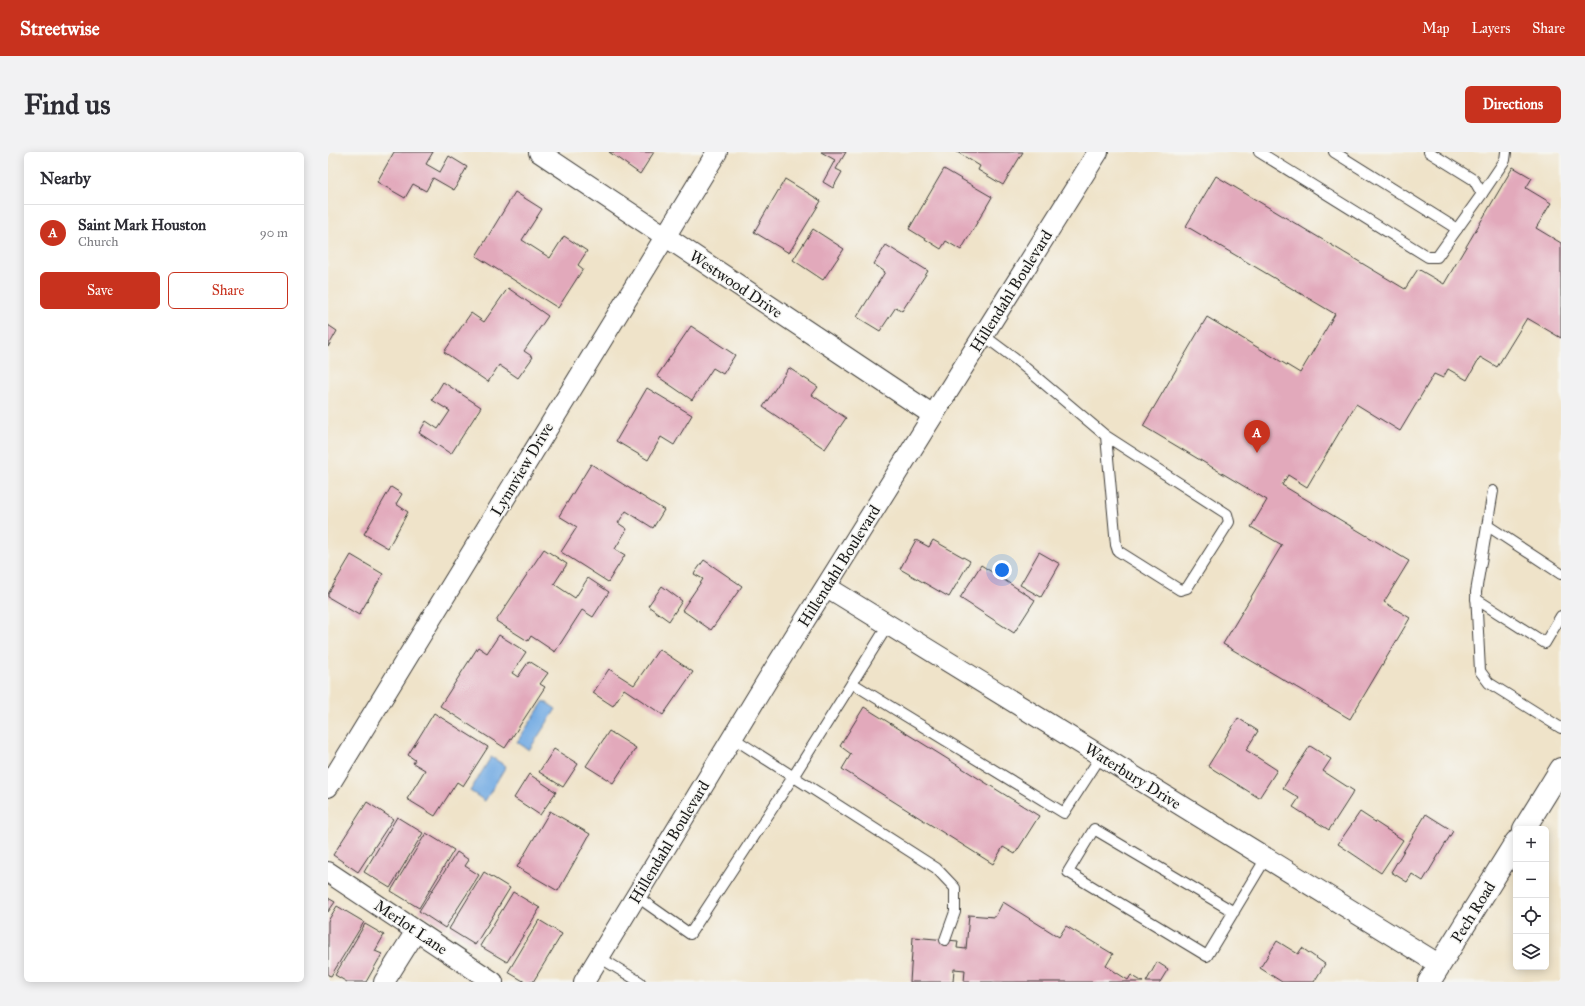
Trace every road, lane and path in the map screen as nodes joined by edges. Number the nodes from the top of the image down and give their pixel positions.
1 (539, 152) edge
2 (717, 152) edge
3 (1098, 152) edge
4 (1259, 152) edge
5 (1334, 152) edge
6 (1429, 152) edge
7 (1506, 152) edge
8 (1482, 194) junction
9 (1457, 229) junction
10 (664, 236) junction
11 (983, 335) junction
12 (933, 415) junction
13 (1106, 436) junction
14 (1494, 491) dead end
15 (1488, 526) junction
16 (1561, 574) edge
17 (827, 587) junction
18 (1476, 599) junction
19 (1561, 616) edge
20 (888, 625) junction
21 (852, 683) junction
22 (1561, 728) edge
23 (733, 738) junction
24 (1101, 756) junction
25 (1561, 769) edge
26 (793, 777) junction
27 (328, 787) edge
28 (1526, 826) edge
29 (1513, 847) edge
30 (1266, 858) junction
31 (328, 872) edge
32 (636, 896) junction
33 (1234, 912) junction
34 (416, 931) junction
35 (945, 940) dead end
36 (599, 957) junction
37 (1435, 973) edge
38 (384, 982) edge
39 (493, 982) edge
40 (584, 982) edge
41 (640, 982) edge

1 - 10 street, Westwood Drive
2 - 10 street, Lynnview Drive
3 - 11 street, Hillendahl Boulevard
4 - 9 lane
5 - 9 lane
6 - 8 lane
7 - 8 lane
8 - 9 lane
10 - 12 street, Westwood Drive
10 - 27 street, Lynnview Drive
11 - 12 street, Hillendahl Boulevard
11 - 13 lane
12 - 17 street, Hillendahl Boulevard
13 - 13 lane
14 - 15 lane
15 - 16 lane
15 - 18 lane
17 - 20 street, Waterbury Drive
17 - 23 street, Hillendahl Boulevard
18 - 19 lane
18 - 22 lane
20 - 21 lane
20 - 24 street, Waterbury Drive
21 - 24 lane
21 - 26 lane
23 - 26 lane
23 - 32 street, Hillendahl Boulevard
24 - 30 street, Waterbury Drive
25 - 28 street
26 - 32 lane
26 - 35 lane
29 - 37 street, Pech Road
30 - 33 lane
30 - 37 street, Waterbury Drive
31 - 34 street, Merlot Lane
32 - 36 street, Hillendahl Boulevard
33 - 33 lane
34 - 38 street
34 - 39 street, Merlot Lane
36 - 40 street, Hillendahl Boulevard
36 - 41 lane

